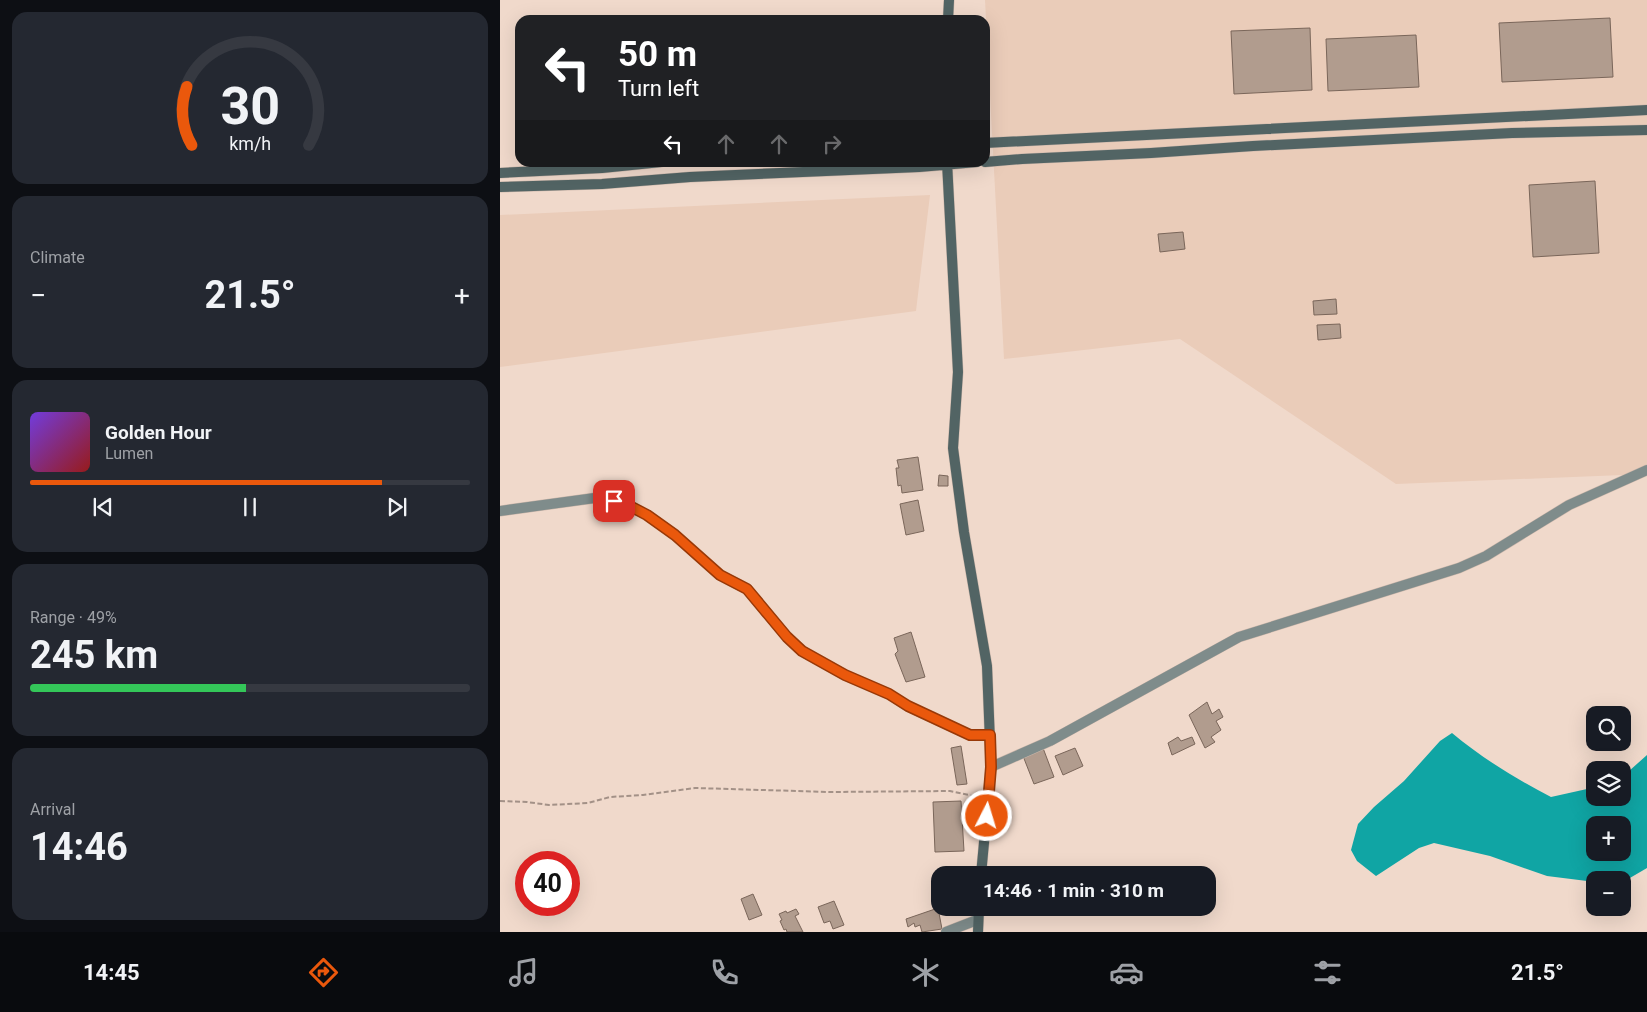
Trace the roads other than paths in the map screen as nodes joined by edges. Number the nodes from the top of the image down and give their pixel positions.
1 (949, 0) edge
2 (948, 15) edge
3 (1647, 110) edge
4 (1647, 130) edge
5 (990, 143) edge
6 (990, 162) edge
7 (612, 167) edge
8 (888, 167) edge
9 (947, 167) edge
10 (500, 173) edge
11 (500, 187) edge
12 (1647, 470) edge
13 (500, 511) edge
14 (990, 735) junction
15 (991, 767) junction
16 (982, 866) edge
17 (977, 916) edge
18 (977, 920) junction
19 (946, 932) edge
20 (978, 932) edge

1 - 2 street
3 - 5 street
4 - 6 street
7 - 10 street
8 - 11 street
9 - 14 street
12 - 15 street
13 - 14 street
14 - 15 street
15 - 16 street
17 - 18 street
18 - 19 street
18 - 20 street

